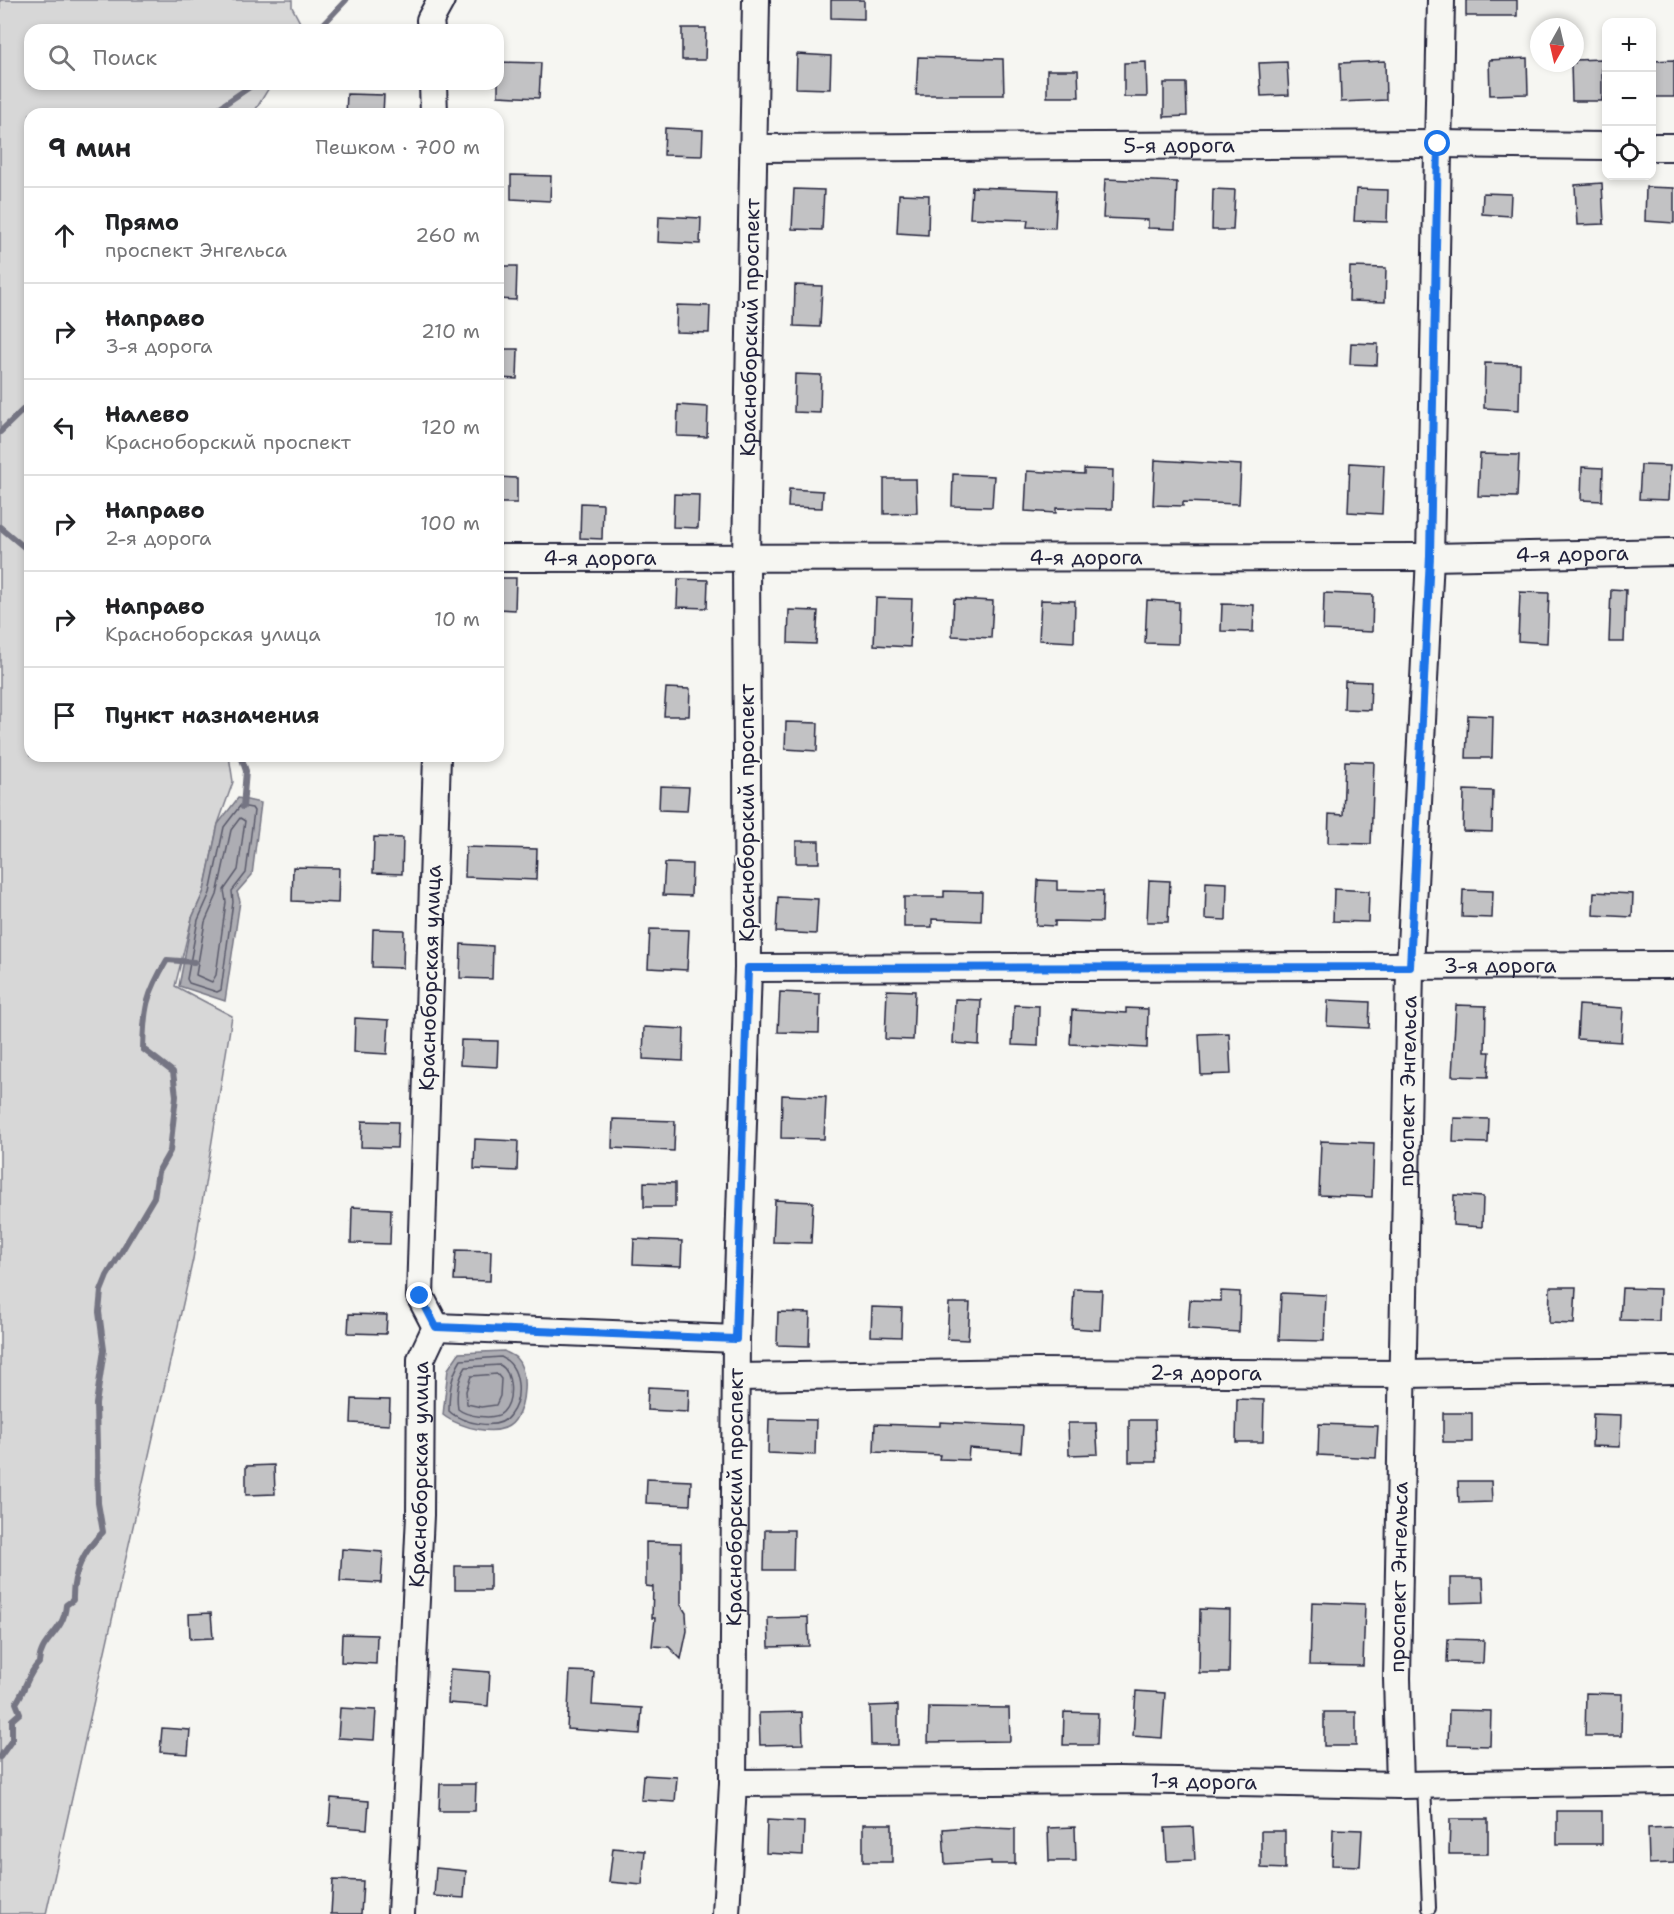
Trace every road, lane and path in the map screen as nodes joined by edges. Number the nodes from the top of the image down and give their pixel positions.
1 (441, 0) edge
2 (756, 0) edge
3 (1441, 0) edge
4 (430, 24) edge
5 (433, 90) edge
6 (434, 108) edge
7 (1438, 144) junction
8 (1602, 146) edge
9 (1656, 147) edge
10 (1674, 147) edge
11 (753, 148) junction
12 (1674, 552) edge
13 (1430, 556) junction
14 (746, 557) junction
15 (504, 558) edge
16 (437, 762) edge
17 (1674, 965) edge
18 (1410, 967) junction
19 (748, 968) junction
20 (436, 1327) junction
21 (736, 1339) junction
22 (1674, 1370) edge
23 (1404, 1374) junction
24 (736, 1377) junction
25 (1674, 1781) edge
26 (733, 1783) junction
27 (1412, 1784) junction
28 (1429, 1908) dead end
29 (401, 1914) edge
30 (726, 1914) edge

1 - 4 street
2 - 11 street, Красноборский проспект
3 - 7 street, проспект Энгельса
5 - 6 street
7 - 8 street, 5-я дорога
7 - 11 street, 5-я дорога
7 - 13 street, проспект Энгельса
9 - 10 street
11 - 14 street, Красноборский проспект
12 - 13 street, 4-я дорога
13 - 14 street, 4-я дорога
13 - 18 street, проспект Энгельса
14 - 15 street, 4-я дорога
14 - 19 street, Красноборский проспект
16 - 20 street, Красноборская улица
17 - 18 street, 3-я дорога
18 - 19 street, 3-я дорога
18 - 23 street, проспект Энгельса
19 - 21 street, Красноборский проспект
20 - 21 street
20 - 29 street, Красноборская улица
21 - 24 street, Красноборский проспект
22 - 23 street, 2-я дорога
23 - 24 street, 2-я дорога
23 - 27 street, проспект Энгельса
24 - 26 street, Красноборский проспект
25 - 27 street, 1-я дорога
26 - 27 street, 1-я дорога
26 - 30 street, Красноборский проспект
27 - 28 lane

